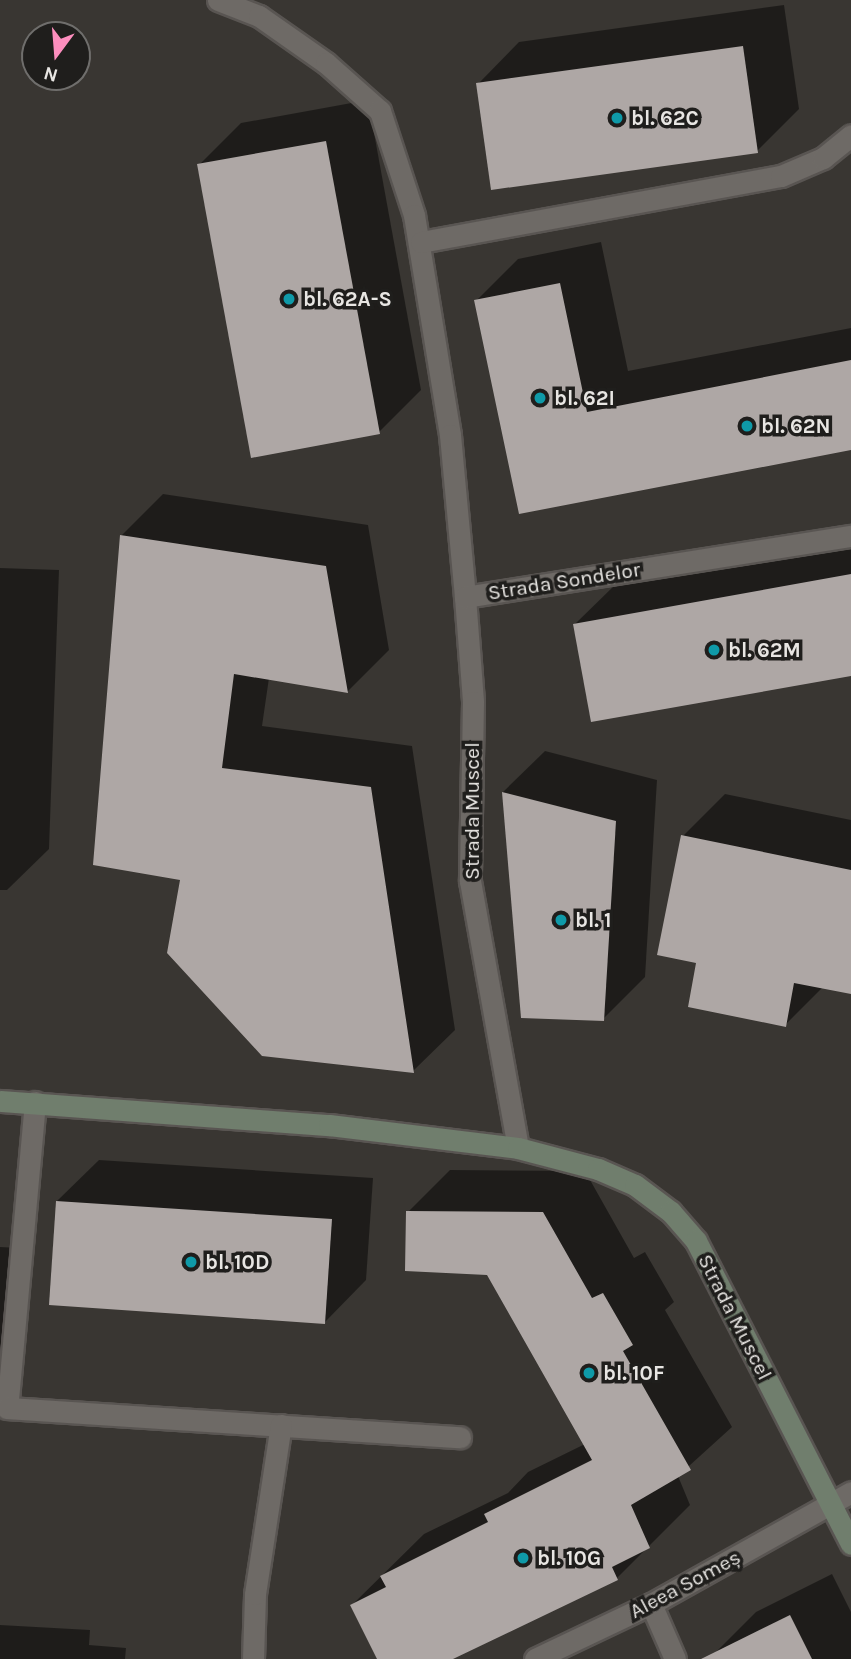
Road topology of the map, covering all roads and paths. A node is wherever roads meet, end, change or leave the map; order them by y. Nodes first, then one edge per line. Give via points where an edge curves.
1 (218, 0) edge
2 (851, 135) edge
3 (421, 242) junction
4 (851, 536) edge
5 (465, 597) junction
6 (0, 1101) edge
7 (34, 1102) junction
8 (517, 1148) junction
9 (281, 1425) junction
10 (460, 1437) dead end
11 (851, 1492) edge
12 (831, 1503) junction
13 (851, 1544) edge
14 (651, 1604) junction
15 (253, 1659) edge
16 (535, 1659) edge
17 (675, 1659) edge

1 - 3 street, Strada Sondelor via 259,16 326,63 380,111
2 - 3 street via 823,158 781,176
3 - 5 street, Strada Sondelor via 450,435
4 - 5 street, Strada Sondelor
5 - 8 street, Strada Muscel via 473,702 470,881
6 - 7 street, Strada Muscel
7 - 8 street, Strada Muscel via 329,1125
7 - 9 street via 7,1408
8 - 12 street, Strada Muscel via 598,1169 635,1185 671,1212 696,1241
9 - 10 street
9 - 15 street via 255,1594
11 - 12 street, Aleea Someș
12 - 13 street, Strada Muscel
12 - 14 street, Aleea Someș
14 - 16 street, Aleea Someș
14 - 17 street

